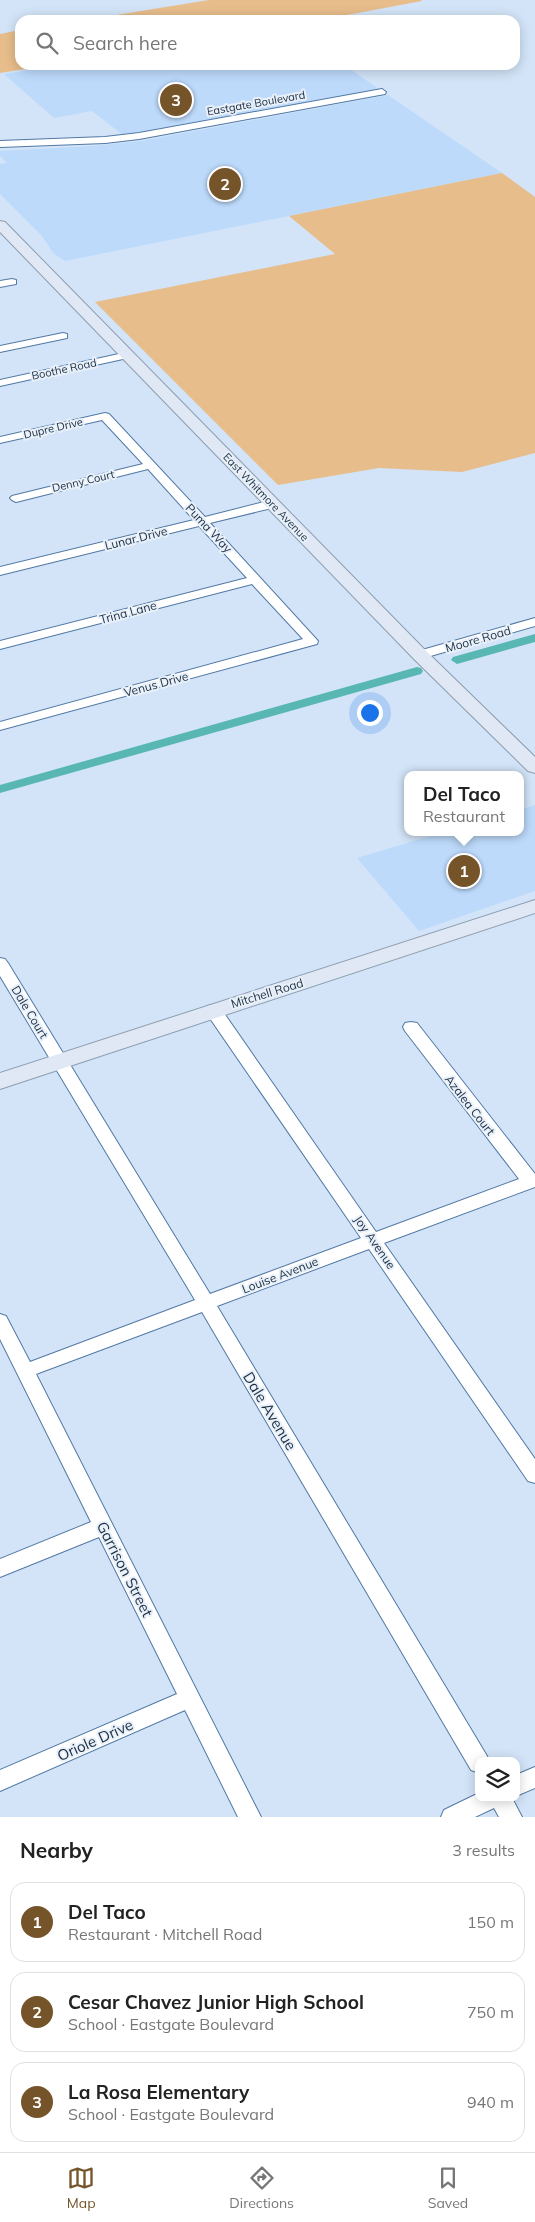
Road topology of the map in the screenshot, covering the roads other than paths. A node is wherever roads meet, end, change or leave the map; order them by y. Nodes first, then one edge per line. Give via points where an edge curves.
1 (382, 92) dead end
2 (0, 144) edge
3 (15, 144) junction
4 (0, 148) edge
5 (0, 225) edge
6 (12, 282) dead end
7 (0, 284) edge
8 (63, 336) dead end
9 (0, 349) edge
10 (128, 355) junction
11 (0, 383) edge
12 (105, 416) joint
13 (0, 440) edge
14 (150, 465) junction
15 (16, 498) dead end
16 (272, 504) junction
17 (202, 521) junction
18 (0, 572) edge
19 (256, 579) junction
20 (535, 622) edge
21 (312, 641) joint
22 (0, 646) edge
23 (420, 655) junction
24 (0, 726) edge
25 (532, 761) edge
26 (535, 906) edge
27 (0, 962) edge
28 (213, 1010) junction
29 (411, 1027) dead end
30 (60, 1061) junction
31 (0, 1081) edge
32 (532, 1181) edge
33 (374, 1240) junction
34 (206, 1303) junction
35 (0, 1321) edge
36 (25, 1371) junction
37 (535, 1475) edge
38 (103, 1526) junction
39 (0, 1568) edge
40 (190, 1698) junction
41 (475, 1757) edge
42 (535, 1777) edge
43 (0, 1781) edge
44 (520, 1784) edge
45 (483, 1802) edge
46 (502, 1802) edge
47 (250, 1817) edge
48 (452, 1817) edge
49 (511, 1817) edge

1 - 3 street, Eastgate Boulevard via 138,136
2 - 3 street, Eastgate Boulevard
3 - 4 street, Eastgate Boulevard
5 - 10 main road, East Whitmore Avenue
6 - 7 street
8 - 9 street
10 - 11 street, Boothe Road
10 - 16 main road, East Whitmore Avenue
12 - 13 street, Dupre Drive
12 - 14 street, Puma Way
14 - 15 street, Denny Court
14 - 17 street, Puma Way
16 - 17 street, Lunar Drive
16 - 23 main road, East Whitmore Avenue
17 - 18 street, Lunar Drive
17 - 19 street, Puma Way
19 - 21 street, Puma Way
19 - 22 street, Trina Lane
20 - 23 street, Moore Road
21 - 24 street, Venus Drive
23 - 25 main road, East Whitmore Avenue
26 - 28 main road, Mitchell Road
27 - 30 street, Dale Court
28 - 30 main road, Mitchell Road
28 - 33 street, Joy Avenue
29 - 32 street, Azalea Court
30 - 31 main road, Mitchell Road
30 - 34 street, Dale Avenue
32 - 33 street, Louise Avenue
33 - 34 street, Louise Avenue
33 - 37 street, Joy Avenue
34 - 36 street, Louise Avenue
34 - 41 street, Dale Avenue
35 - 36 street, Garrison Street
36 - 38 street, Garrison Street
38 - 39 street
38 - 40 street, Garrison Street
40 - 43 street, Oriole Drive
40 - 47 street, Garrison Street
42 - 44 street
45 - 48 street
46 - 49 street

